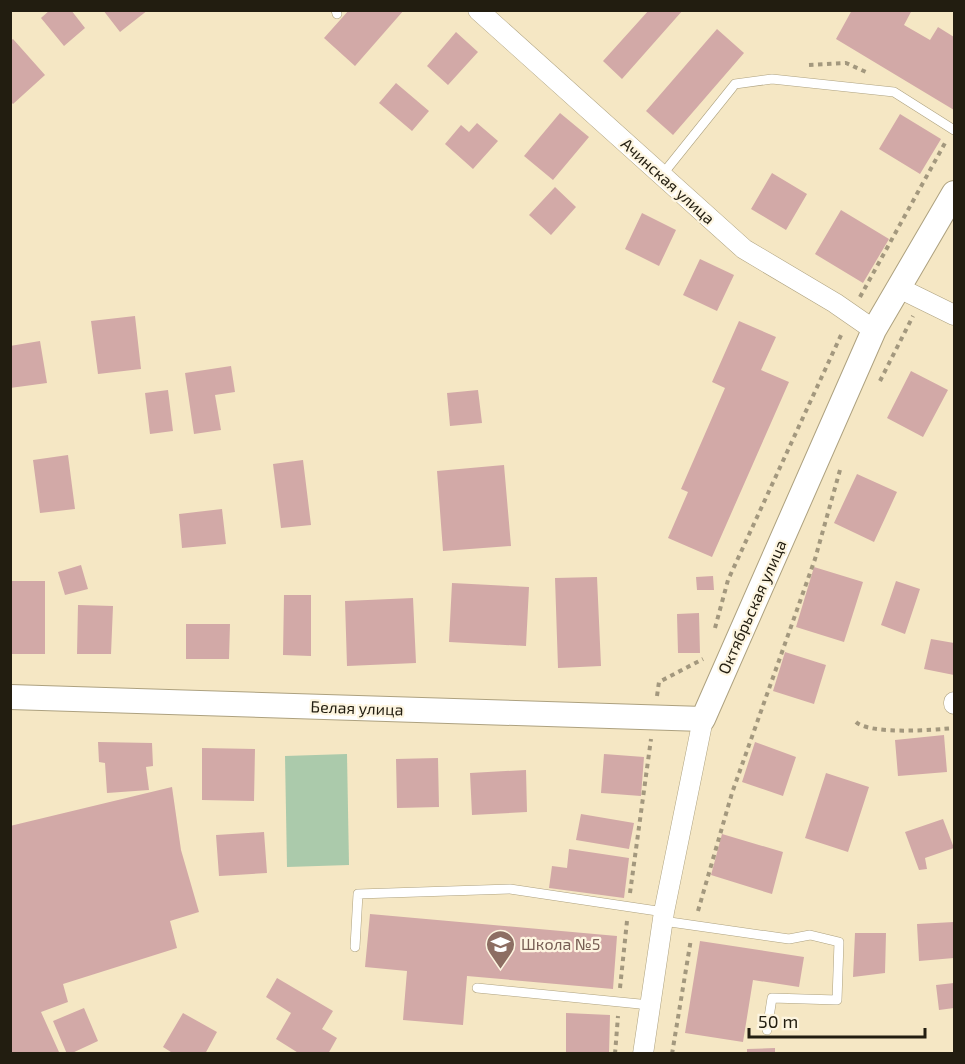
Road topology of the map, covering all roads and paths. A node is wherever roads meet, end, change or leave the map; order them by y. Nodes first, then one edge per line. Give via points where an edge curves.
1 (478, 10) edge
2 (954, 130) edge
3 (662, 175) junction
4 (954, 192) edge
5 (899, 288) junction
6 (922, 299) junction
7 (850, 314) junction
8 (954, 315) edge
9 (874, 330) junction
10 (878, 385) dead end
11 (842, 464) dead end
12 (713, 635) dead end
13 (707, 657) dead end
14 (10, 697) edge
15 (654, 717) junction
16 (704, 719) junction
17 (856, 722) dead end
18 (954, 728) edge
19 (628, 906) junction
20 (664, 916) junction
21 (694, 926) junction
22 (355, 947) dead end
23 (477, 988) dead end
24 (619, 1002) junction
25 (650, 1005) junction
26 (767, 1030) dead end
27 (615, 1053) edge
28 (643, 1053) edge
29 (672, 1053) edge

1 - 3 street, Ачинская улица
2 - 3 lane via 894,92 772,79 735,84
2 - 7 path
3 - 7 street, Ачинская улица via 744,249
4 - 5 street, Октябрьская улица
5 - 6 street
5 - 9 street, Октябрьская улица
6 - 8 street
6 - 10 path
7 - 9 street, Ачинская улица
7 - 12 path via 728,580
9 - 16 street, Октябрьская улица
11 - 21 path via 815,559 732,793
13 - 15 path via 659,682
14 - 15 street, Белая улица
15 - 16 street, Белая улица
15 - 19 path
16 - 20 street, Октябрьская улица
17 - 18 path via 888,730
19 - 20 lane
19 - 22 lane via 510,889 358,894
19 - 24 path
20 - 21 lane
20 - 25 street, Октябрьская улица
21 - 26 lane via 789,939 810,935 839,942 837,1000 772,998
21 - 29 path
23 - 24 lane
24 - 25 lane
24 - 27 path
25 - 28 street, Октябрьская улица

